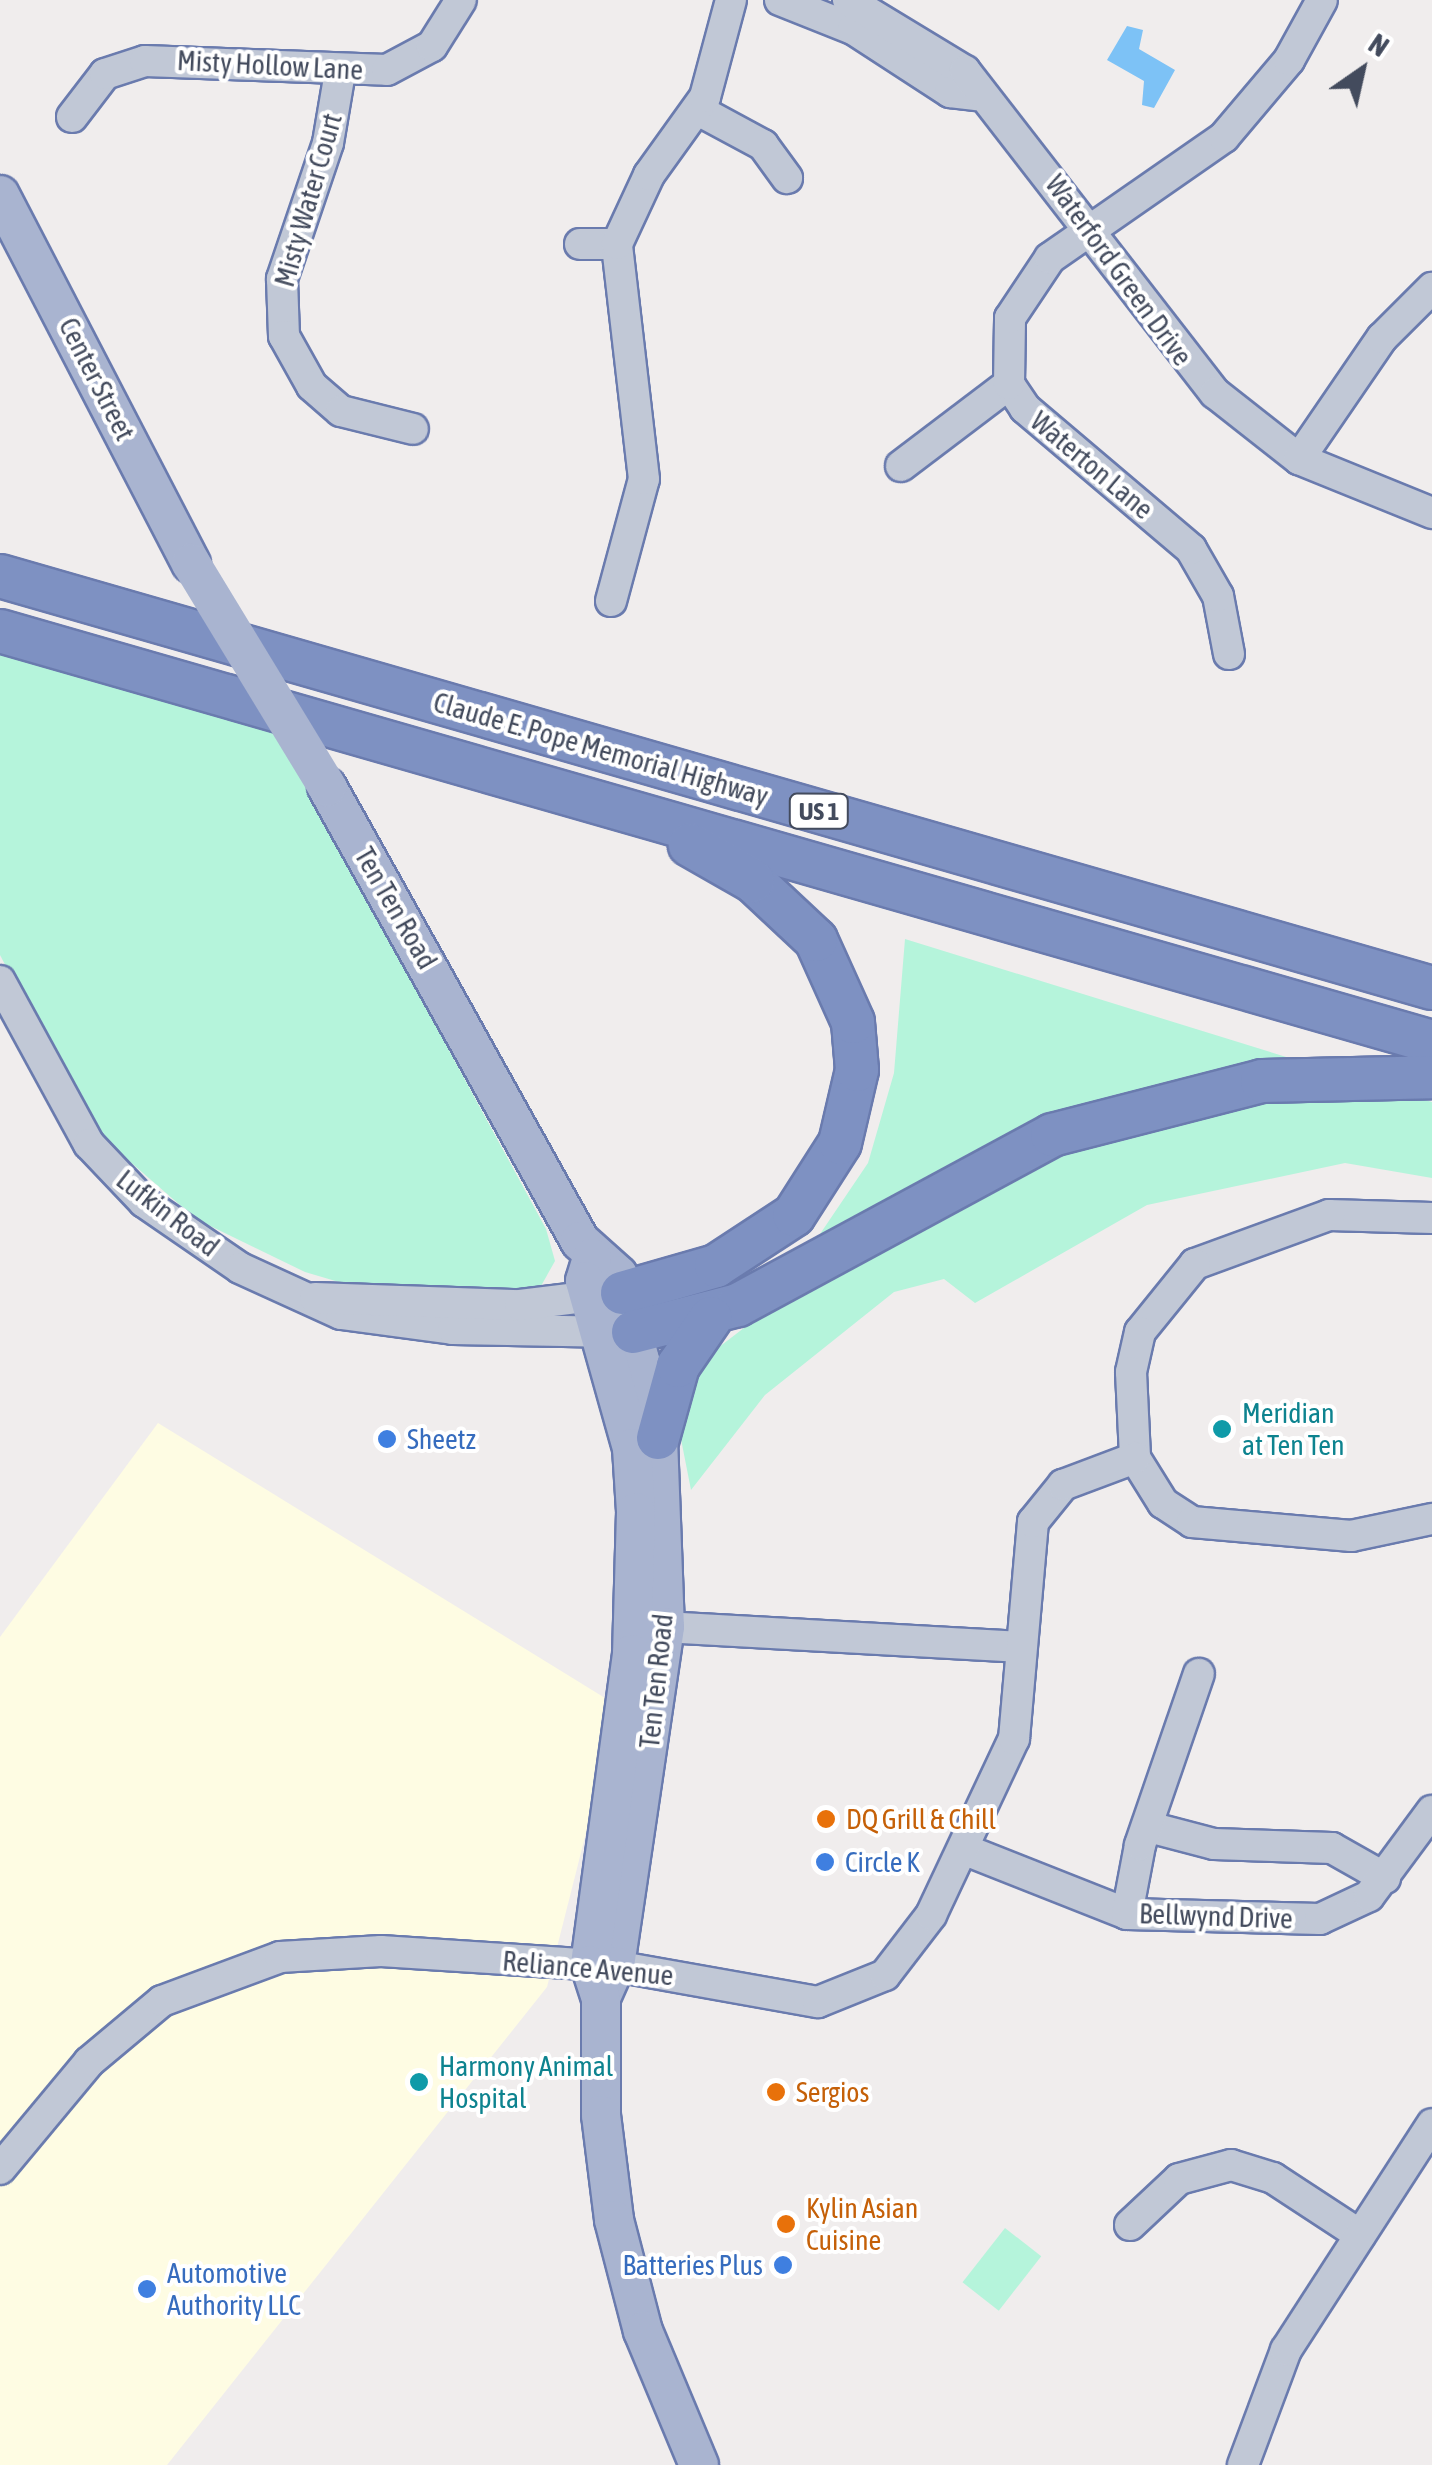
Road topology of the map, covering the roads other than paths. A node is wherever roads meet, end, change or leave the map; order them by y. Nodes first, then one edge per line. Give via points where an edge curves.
1 (461, 0) edge
2 (731, 0) edge
3 (780, 0) edge
4 (848, 0) edge
5 (1322, 0) edge
6 (340, 72) junction
7 (976, 95) junction
8 (698, 110) junction
9 (72, 117) dead end
10 (787, 178) dead end
11 (0, 195) edge
12 (1089, 232) junction
13 (580, 244) dead end
14 (617, 244) junction
15 (1432, 288) edge
16 (1009, 384) junction
17 (413, 429) dead end
18 (1299, 459) junction
19 (902, 466) dead end
20 (1432, 513) edge
21 (191, 563) joint
22 (0, 576) edge
23 (611, 601) dead end
24 (0, 631) edge
25 (1229, 654) dead end
26 (638, 814) junction
27 (0, 981) edge
28 (1432, 988) edge
29 (1432, 1042) edge
30 (1432, 1077) edge
31 (1432, 1218) edge
32 (607, 1302) junction
33 (711, 1318) junction
34 (658, 1438) junction
35 (1135, 1458) junction
36 (1432, 1519) edge
37 (665, 1626) junction
38 (1020, 1648) junction
39 (1199, 1674) dead end
40 (1432, 1812) edge
41 (1149, 1828) junction
42 (963, 1848) junction
43 (1385, 1878) junction
44 (1127, 1914) junction
45 (602, 1976) junction
46 (1432, 2124) edge
47 (0, 2169) edge
48 (1130, 2225) dead end
49 (1360, 2235) junction
50 (699, 2465) edge
51 (1244, 2465) edge

1 - 6 street, Misty Hollow Lane via 420,55 387,70
2 - 8 street
3 - 7 street via 852,29 950,92
4 - 7 street, Waterford Green Drive via 950,60
5 - 12 street, Waterton Lane via 1289,60 1224,136
6 - 9 street, Misty Hollow Lane via 145,61 105,74
6 - 17 street, Misty Water Court via 328,143 282,279 284,336 299,369 341,411
7 - 12 street, Waterford Green Drive
8 - 10 street via 763,145
8 - 14 street via 642,186
11 - 21 main road, Center Street
12 - 16 street, Waterton Lane via 1050,258 1018,299
12 - 18 street, Waterford Green Drive via 1192,371
13 - 14 street
14 - 23 street via 644,479
15 - 18 street via 1382,338
16 - 19 street
16 - 25 street, Waterton Lane via 1043,430 1191,549 1218,596
18 - 20 street, Waterford Green Drive
21 - 32 main road, Ten Ten Road, bridge via 326,787
22 - 28 highway, Claude E. Pope Memorial Highway / US 1
24 - 26 highway, Claude E. Pope Memorial Highway / US 1
26 - 29 highway, Claude E. Pope Memorial Highway / US 1
26 - 32 highway via 754,881 816,940 853,1022 857,1070 840,1143 794,1216 716,1266
27 - 32 street, Lufkin Road via 51,1086 115,1174 206,1248 315,1298 520,1306
30 - 33 highway via 1262,1081 1052,1135
31 - 35 street via 1329,1214 1195,1264 1140,1332
32 - 33 highway
32 - 34 main road, Ten Ten Road
32 - 45 main road, Ten Ten Road via 632,1448 637,1590
33 - 34 highway via 678,1366
34 - 37 main road, Ten Ten Road
35 - 36 street via 1163,1502 1214,1528 1351,1536
35 - 38 street, Reliance Avenue via 1088,1471 1042,1506 1027,1542
37 - 38 street
37 - 45 main road, Ten Ten Road
38 - 42 street, Reliance Avenue via 1014,1739
39 - 41 street
40 - 43 street, Bellwynd Drive
41 - 43 street via 1214,1844 1332,1848
41 - 44 street
42 - 44 street, Bellwynd Drive
42 - 45 street, Reliance Avenue via 901,1962 848,1995 782,1999
43 - 44 street, Bellwynd Drive via 1356,1908 1320,1920
45 - 47 street, Reliance Avenue via 330,1950 212,1978 122,2032
45 - 50 main road, Ten Ten Road via 614,2220 649,2349
46 - 49 street
48 - 49 street via 1179,2178 1231,2166 1273,2178
49 - 51 street via 1266,2388

